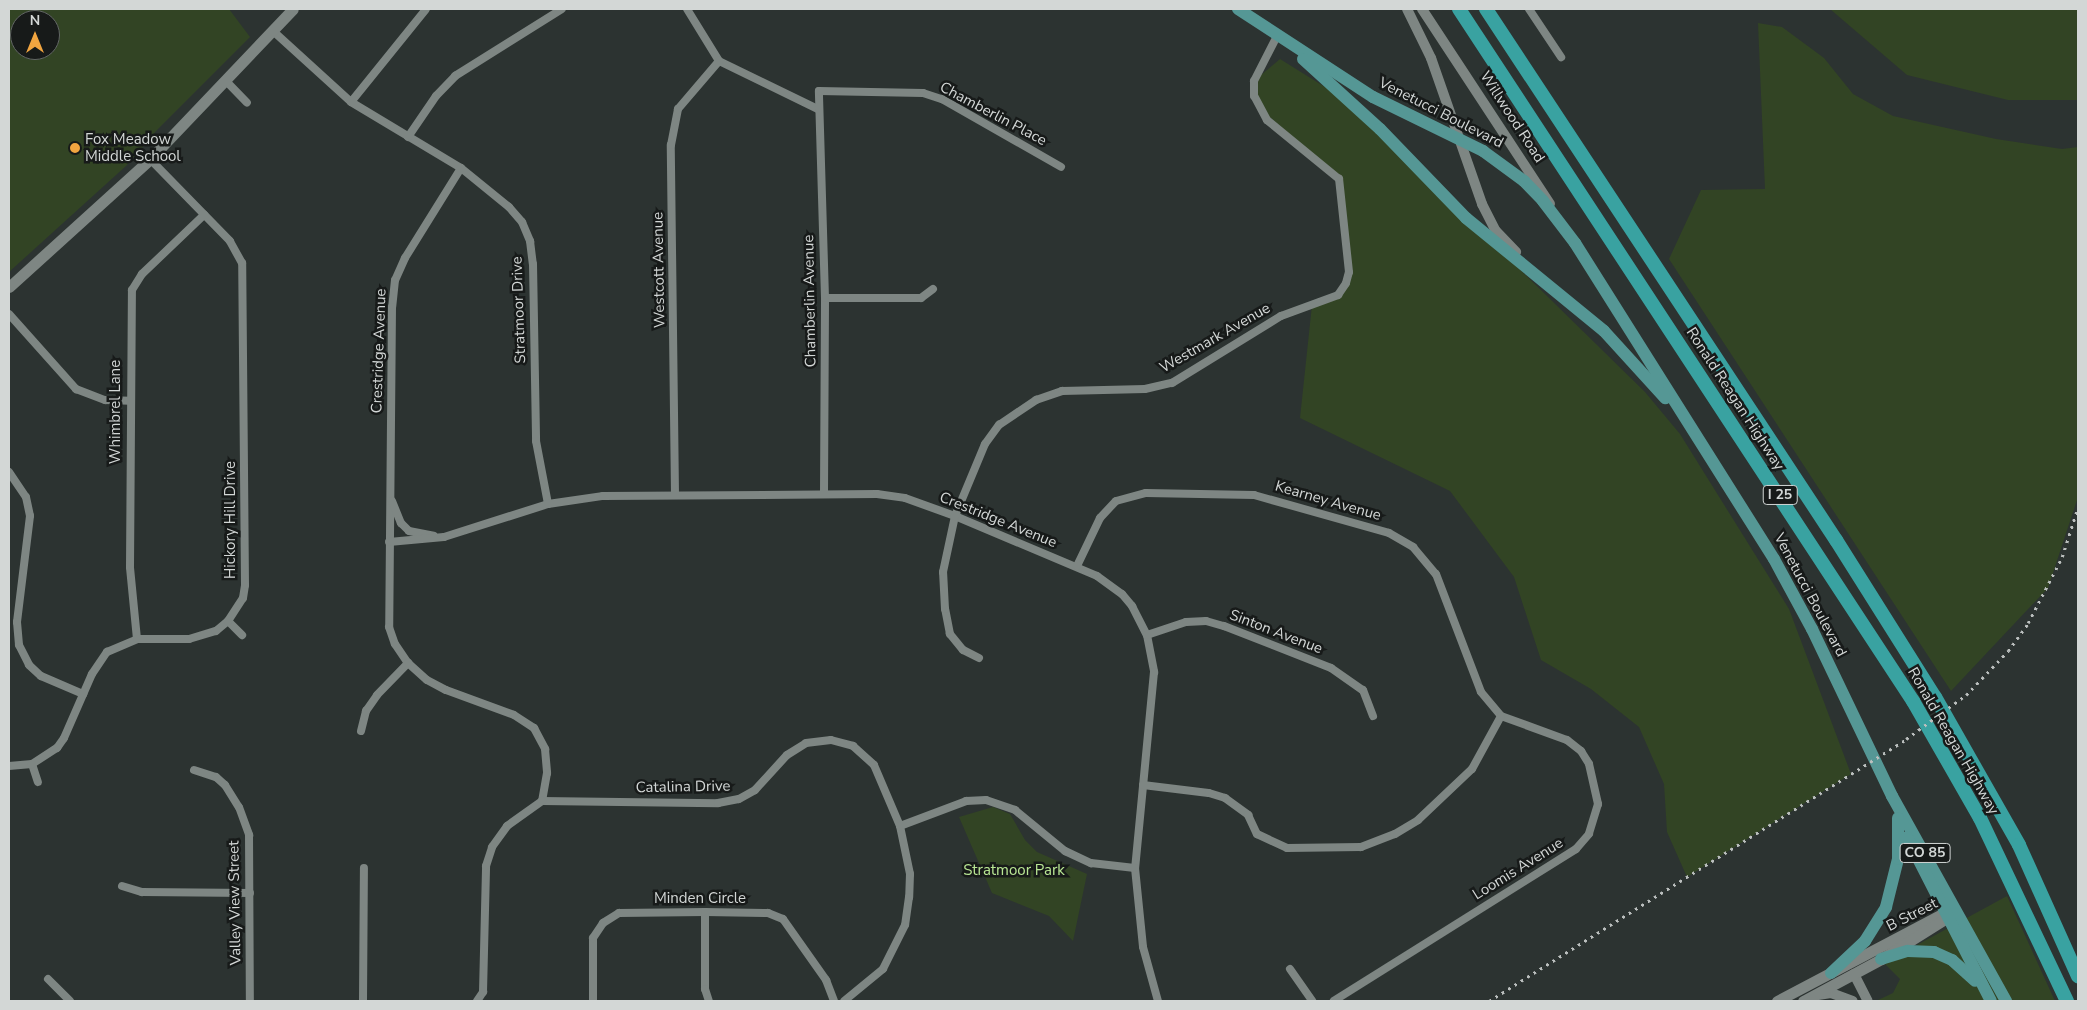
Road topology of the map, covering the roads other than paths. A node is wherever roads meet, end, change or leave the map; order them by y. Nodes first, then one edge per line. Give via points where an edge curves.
1 (293, 9) edge
2 (426, 9) edge
3 (562, 9) edge
4 (687, 9) edge
5 (1238, 9) edge
6 (1407, 9) edge
7 (1422, 9) edge
8 (1459, 9) edge
9 (1486, 9) edge
10 (1529, 9) edge
11 (273, 31) junction
12 (1277, 36) junction
13 (1561, 57) dead end
14 (719, 61) junction
15 (226, 81) junction
16 (819, 91) joint
17 (246, 102) dead end
18 (351, 102) junction
19 (818, 109) junction
20 (408, 137) junction
21 (150, 160) junction
22 (1061, 167) dead end
23 (460, 168) junction
24 (204, 215) junction
25 (1574, 243) junction
26 (9, 287) edge
27 (1553, 288) junction
28 (933, 289) dead end
29 (825, 298) junction
30 (9, 314) edge
31 (130, 401) junction
32 (1683, 419) junction
33 (9, 472) edge
34 (389, 493) junction
35 (824, 493) junction
36 (675, 494) junction
37 (548, 504) junction
38 (955, 516) junction
39 (444, 537) junction
40 (389, 542) junction
41 (1077, 566) junction
42 (228, 621) junction
43 (242, 635) dead end
44 (1147, 635) junction
45 (137, 639) junction
46 (979, 658) dead end
47 (408, 663) junction
48 (83, 694) junction
49 (1373, 716) dead end
50 (1501, 716) junction
51 (361, 731) dead end
52 (32, 764) junction
53 (9, 766) edge
54 (194, 770) dead end
55 (38, 782) dead end
56 (1143, 785) junction
57 (1892, 796) junction
58 (542, 801) junction
59 (1898, 818) junction
60 (900, 826) junction
61 (364, 868) dead end
62 (1135, 868) junction
63 (122, 886) dead end
64 (250, 893) junction
65 (705, 912) junction
66 (1949, 915) junction
67 (1881, 959) junction
68 (1290, 968) dead end
69 (1831, 973) junction
70 (1854, 974) junction
71 (2078, 976) edge
72 (48, 979) dead end
73 (1807, 999) edge
74 (70, 1001) edge
75 (250, 1001) edge
76 (363, 1001) edge
77 (477, 1001) edge
78 (593, 1001) edge
79 (709, 1001) edge
80 (834, 1001) edge
81 (844, 1001) edge
82 (1158, 1001) edge
83 (1312, 1001) edge
84 (1334, 1001) edge
85 (1778, 1001) edge
86 (1853, 1001) edge
87 (1868, 1001) edge
88 (1991, 1001) edge
89 (2006, 1001) edge
90 (2067, 1001) edge

1 - 11 main road
2 - 18 street
3 - 20 street via 455,76 436,96
4 - 14 street
5 - 12 main road, Venetucci Boulevard
6 - 27 street via 1439,80 1476,191 1496,231
7 - 25 street, Willwood Road
8 - 90 highway, Ronald Reagan Highway / I 25 via 1913,701 1984,826
9 - 71 highway, Ronald Reagan Highway / I 25 via 1836,540 1935,697 2019,845
10 - 13 street
11 - 15 main road
11 - 18 street, Stratmoor Drive
12 - 25 main road, Venetucci Boulevard via 1373,97 1505,165 1542,201
12 - 27 main road, Venetucci Boulevard via 1380,130 1466,218
12 - 38 street, Westmark Avenue via 1254,81 1254,96 1266,120 1339,179 1348,262 1346,283 1338,295 1281,316 1172,383 1145,389 1062,391 1017,410 999,425 985,444
14 - 19 street
14 - 36 street, Westcott Avenue via 678,109 671,145
15 - 17 street
15 - 21 main road
16 - 19 street, Chamberlin Avenue
16 - 22 street, Chamberlin Place via 923,93 942,99
18 - 20 street, Stratmoor Drive
19 - 29 street, Chamberlin Avenue
20 - 23 street, Stratmoor Drive
21 - 24 street, Hickory Hill Drive
21 - 26 main road
23 - 34 street, Crestridge Avenue via 395,280
23 - 37 street, Stratmoor Drive via 509,206 522,222 530,242 536,441
24 - 31 street, Whimbrel Lane via 142,274 132,290
24 - 42 street, Hickory Hill Drive via 230,242 242,263 244,275 245,585 243,598
25 - 32 main road, Venetucci Boulevard via 1656,370
27 - 32 main road, Venetucci Boulevard via 1616,342
28 - 29 street via 921,298
29 - 35 street, Chamberlin Avenue
30 - 31 street via 76,389 105,400
31 - 45 street, Whimbrel Lane via 130,567
32 - 57 main road, Venetucci Boulevard via 1774,559 1812,629
33 - 48 street via 26,497 30,516 17,622 19,645 29,665 41,676
34 - 39 street, Crestridge Avenue via 397,515 409,530
34 - 40 street, Crestridge Avenue
35 - 36 street, Crestridge Avenue
35 - 38 street, Crestridge Avenue via 905,498
36 - 37 street, Crestridge Avenue via 603,496
37 - 39 street, Crestridge Avenue
38 - 41 street, Crestridge Avenue
38 - 46 street, Westmark Avenue via 943,572 945,609 950,634 962,650
39 - 40 street, Crestridge Avenue
40 - 47 street via 389,627 395,644
41 - 44 street, Crestridge Avenue via 1122,594
41 - 50 street, Kearney Avenue via 1100,518 1116,501 1146,494 1254,495 1389,532 1412,547 1436,574 1481,692
42 - 43 street
42 - 45 street, Hickory Hill Drive via 216,631 189,639
44 - 49 street, Sinton Avenue via 1186,622 1206,621 1224,626 1331,668 1364,690
44 - 56 street, Crestridge Avenue via 1154,680
45 - 48 street, Hickory Hill Drive via 116,646 100,660
47 - 51 street via 377,695 366,711
47 - 58 street via 427,680 446,690 514,715 534,728 545,749 547,773
48 - 52 street, Hickory Hill Drive via 64,738 56,748
50 - 56 street via 1472,769 1418,820 1395,834 1361,846 1287,848 1258,834 1248,816 1225,798
50 - 84 street, Loomis Avenue via 1567,740 1581,751 1597,789 1598,804 1589,834 1576,849
52 - 53 street, Hickory Hill Drive
52 - 55 street
54 - 64 street, Valley View Street via 216,777 240,807 249,836
56 - 62 street, Crestridge Avenue
57 - 59 main road, Venetucci Boulevard / CO 85
57 - 66 main road, Venetucci Boulevard / CO 85 via 1904,813
58 - 60 street, Catalina Drive via 718,803 739,799 755,790 792,752 806,743 831,740 853,746 874,765
58 - 77 street via 507,826 492,847 486,866 483,992
59 - 66 main road, Venetucci Boulevard / CO 85
59 - 69 main road via 1898,859 1886,907 1865,941
60 - 62 street via 966,801 986,800 1015,810 1065,851 1091,863
60 - 81 street, Catalina Drive via 910,874 905,925 883,969
61 - 76 street
62 - 82 street, Crestridge Avenue via 1143,947
63 - 64 street via 142,892
64 - 75 street, Valley View Street
65 - 78 street, Minden Circle via 619,913 603,923 593,938
65 - 79 street via 705,989
65 - 80 street, Minden Circle via 768,913 783,919 826,980
66 - 67 main road, B Street
66 - 69 main road, B Street
66 - 88 main road, CO 85
66 - 89 main road, CO 85
67 - 70 main road, B Street
67 - 88 main road via 1916,950 1942,954 1968,972
68 - 83 street
69 - 85 main road, B Street
70 - 73 main road, B Street
70 - 87 street
72 - 74 street
73 - 86 street via 1831,993

